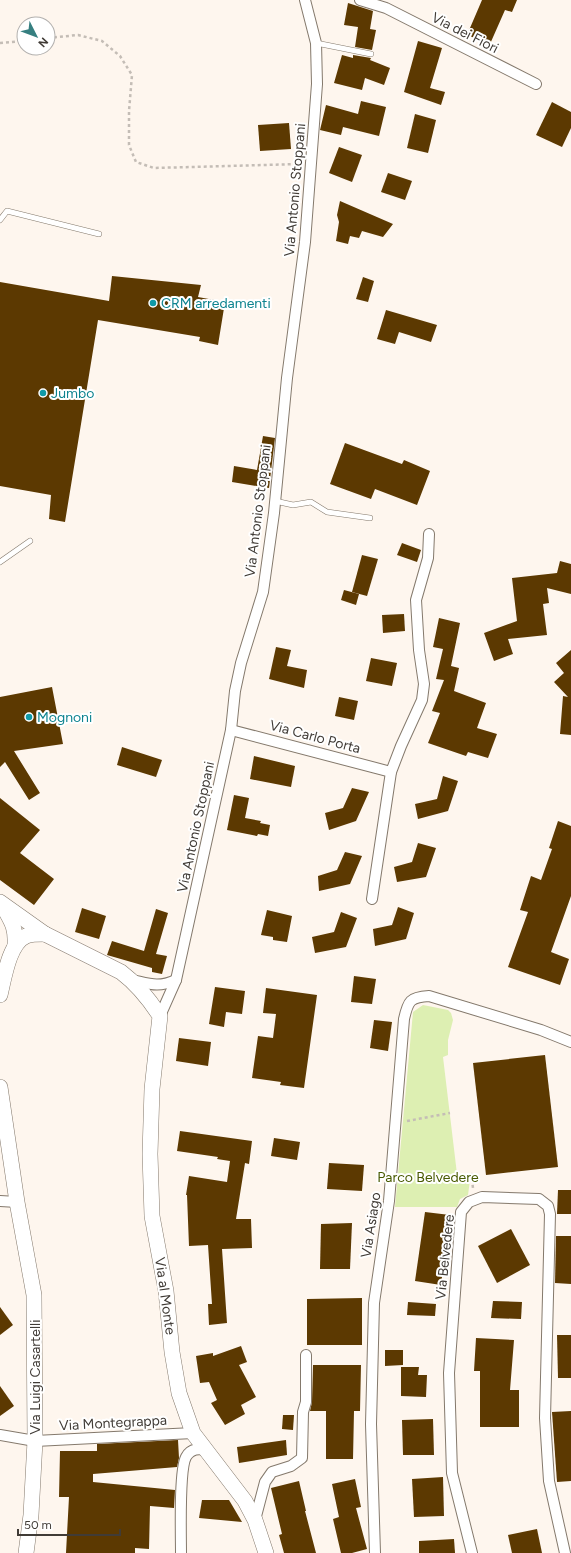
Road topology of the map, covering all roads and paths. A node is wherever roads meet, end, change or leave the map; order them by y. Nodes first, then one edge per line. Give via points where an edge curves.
1 (305, 0) edge
2 (360, 0) edge
3 (56, 37) edge
4 (16, 42) edge
5 (0, 43) edge
6 (316, 43) junction
7 (371, 54) dead end
8 (536, 84) dead end
9 (312, 164) junction
10 (0, 220) edge
11 (99, 234) dead end
12 (275, 501) junction
13 (370, 518) dead end
14 (429, 534) dead end
15 (30, 541) dead end
16 (0, 562) edge
17 (231, 730) junction
18 (391, 772) junction
19 (372, 899) dead end
20 (0, 902) edge
21 (45, 934) junction
22 (16, 946) junction
23 (131, 980) junction
24 (176, 980) junction
25 (0, 995) edge
26 (160, 1016) junction
27 (571, 1042) edge
28 (0, 1086) edge
29 (450, 1113) dead end
30 (403, 1122) dead end
31 (471, 1173) dead end
32 (474, 1200) junction
33 (0, 1201) edge
34 (16, 1202) junction
35 (306, 1355) dead end
36 (194, 1432) junction
37 (0, 1436) edge
38 (35, 1441) junction
39 (208, 1451) junction
40 (255, 1520) junction
41 (26, 1553) edge
42 (181, 1553) edge
43 (266, 1553) edge
44 (375, 1553) edge
45 (472, 1553) edge
46 (565, 1553) edge

1 - 6 street, Via Antonio Stoppani
2 - 8 street, Via dei Fiori via 386,8
3 - 9 path via 78,35 102,41 120,56 132,75 129,145 136,162 154,168
4 - 5 path
6 - 7 lane
6 - 9 street, Via Antonio Stoppani via 317,84
9 - 12 street, Via Antonio Stoppani
10 - 11 lane via 7,211
12 - 13 lane via 293,504 311,502 327,512
12 - 17 street, Via Antonio Stoppani via 263,592 241,663
14 - 18 street via 428,558 416,600 424,684 422,700
15 - 16 lane
17 - 18 street, Via Carlo Porta
17 - 24 street, Via Antonio Stoppani
18 - 19 street
20 - 21 main road
20 - 22 main road via 13,923
21 - 22 main road via 27,935 20,939
21 - 23 main road via 121,972
22 - 25 main road
23 - 24 street via 158,986
23 - 26 main road via 146,995
24 - 26 street, Via Antonio Stoppani
26 - 36 main road, Via al Monte via 152,1089 152,1216 166,1290 179,1393
27 - 44 street, Via Asiago via 541,1030 429,996 416,996 407,1004 389,1201 374,1303 371,1424
28 - 34 main road, Via Luigi Casartelli
29 - 30 path
31 - 32 path
32 - 45 street, Via Belvedere via 461,1212 449,1373 452,1473
32 - 46 street via 482,1197 539,1199 548,1206 550,1214 545,1418 549,1481
33 - 34 street
34 - 38 main road, Via Luigi Casartelli via 34,1295
35 - 40 street via 302,1458 291,1466 272,1472 265,1482
36 - 38 street, Via Montegrappa
36 - 39 main road, Via al Monte
37 - 38 street, Via Montegrappa
38 - 41 main road, Via Luigi Casartelli
39 - 40 main road, Via al Monte via 245,1500
39 - 42 street via 199,1448 186,1456 183,1471
40 - 43 main road, Via al Monte

